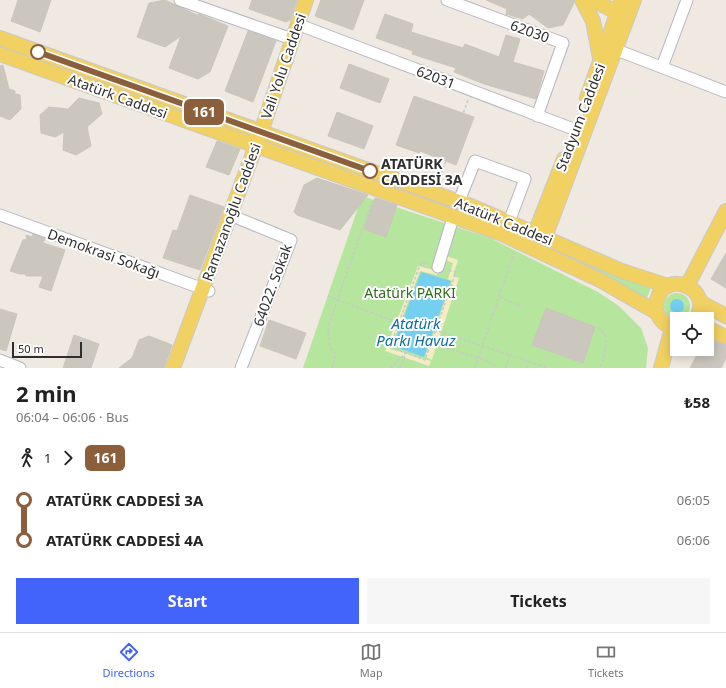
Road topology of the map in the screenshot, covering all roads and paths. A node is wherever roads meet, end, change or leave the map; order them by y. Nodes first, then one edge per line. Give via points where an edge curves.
1 (180, 0) edge
2 (306, 0) edge
3 (447, 0) edge
4 (582, 0) edge
5 (592, 0) edge
6 (634, 0) edge
7 (687, 0) edge
8 (620, 6) edge
9 (297, 24) junction
10 (0, 38) edge
11 (292, 39) junction
12 (611, 48) junction
13 (0, 54) edge
14 (600, 62) junction
15 (662, 67) junction
16 (726, 92) edge
17 (469, 96) dead end
18 (538, 116) junction
19 (576, 130) junction
20 (261, 132) junction
21 (258, 147) junction
22 (437, 186) dead end
23 (372, 201) dead end
24 (459, 202) junction
25 (726, 211) edge
26 (0, 215) edge
27 (232, 216) junction
28 (452, 222) dead end
29 (509, 222) junction
30 (540, 235) junction
31 (516, 248) dead end
32 (421, 262) dead end
33 (438, 267) dead end
34 (456, 272) dead end
35 (668, 286) junction
36 (687, 286) junction
37 (205, 290) junction
38 (328, 296) dead end
39 (500, 297) junction
40 (337, 300) junction
41 (700, 302) junction
42 (522, 307) dead end
43 (656, 312) junction
44 (699, 312) edge
45 (726, 316) edge
46 (401, 319) junction
47 (399, 323) junction
48 (670, 326) edge
49 (598, 327) dead end
50 (436, 330) junction
51 (714, 331) edge
52 (726, 337) edge
53 (670, 340) edge
54 (431, 344) junction
55 (483, 346) junction
56 (406, 353) junction
57 (510, 355) junction
58 (478, 358) junction
59 (0, 360) edge
60 (528, 361) junction
61 (20, 368) edge
62 (173, 368) edge
63 (181, 368) edge
64 (240, 368) edge
65 (332, 368) edge
66 (390, 368) edge
67 (400, 368) edge
68 (475, 368) edge
69 (499, 368) edge
70 (505, 368) edge
71 (527, 368) edge
72 (548, 368) edge
73 (599, 368) edge
74 (661, 368) edge

1 - 11 street
2 - 9 main road, Vali Yolu Caddesi
3 - 18 street, 62030 via 563,43
4 - 14 main road via 594,21
5 - 8 main road
6 - 12 main road
7 - 15 street
8 - 12 main road, Stadyum Caddesi
9 - 11 main road, Vali Yolu Caddesi
9 - 18 street, 62031
10 - 20 main road, Atatürk Caddesi
11 - 20 main road, Vali Yolu Caddesi
12 - 14 main road, Stadyum Caddesi
12 - 15 street
12 - 30 main road
13 - 21 main road, Atatürk Caddesi
14 - 19 main road, Stadyum Caddesi
15 - 16 street
17 - 22 path
18 - 19 street, 62031
19 - 30 main road, Stadyum Caddesi
20 - 21 main road, Ramazanoğlu Caddesi
20 - 24 main road, Atatürk Caddesi
21 - 27 main road, Ramazanoğlu Caddesi
21 - 43 main road, Atatürk Caddesi via 502,234 600,280
23 - 40 path
24 - 29 main road, Atatürk Caddesi
24 - 29 street via 476,161 525,178
25 - 36 main road
26 - 37 street, Demokrasi Sokağı
27 - 37 main road, Ramazanoğlu Caddesi
27 - 64 street, 64022. Sokak via 291,240
28 - 33 street
29 - 30 main road, Atatürk Caddesi
30 - 35 main road, Atatürk Caddesi via 622,271
31 - 39 path
32 - 46 path
34 - 50 path
35 - 36 main road, Atatürk Caddesi
35 - 43 main road via 657,297
36 - 41 main road via 697,295
37 - 62 main road, Ramazanoğlu Caddesi
37 - 63 main road, Ramazanoğlu Caddesi
38 - 40 path
39 - 42 path
39 - 55 path
40 - 47 path
40 - 65 path via 328,327 330,347 336,355
41 - 44 main road
41 - 45 main road
43 - 48 main road, Atatürk Caddesi via 660,319
46 - 47 path
46 - 50 path
47 - 56 path via 390,347
49 - 73 path via 605,335 602,364
50 - 54 path
50 - 55 path
51 - 52 main road
53 - 74 main road
54 - 56 path via 425,360
54 - 58 path
55 - 57 path
55 - 58 path
56 - 66 path
56 - 67 path
57 - 60 path
57 - 70 path
58 - 68 path
58 - 69 path
59 - 61 street
60 - 71 path
60 - 72 path

